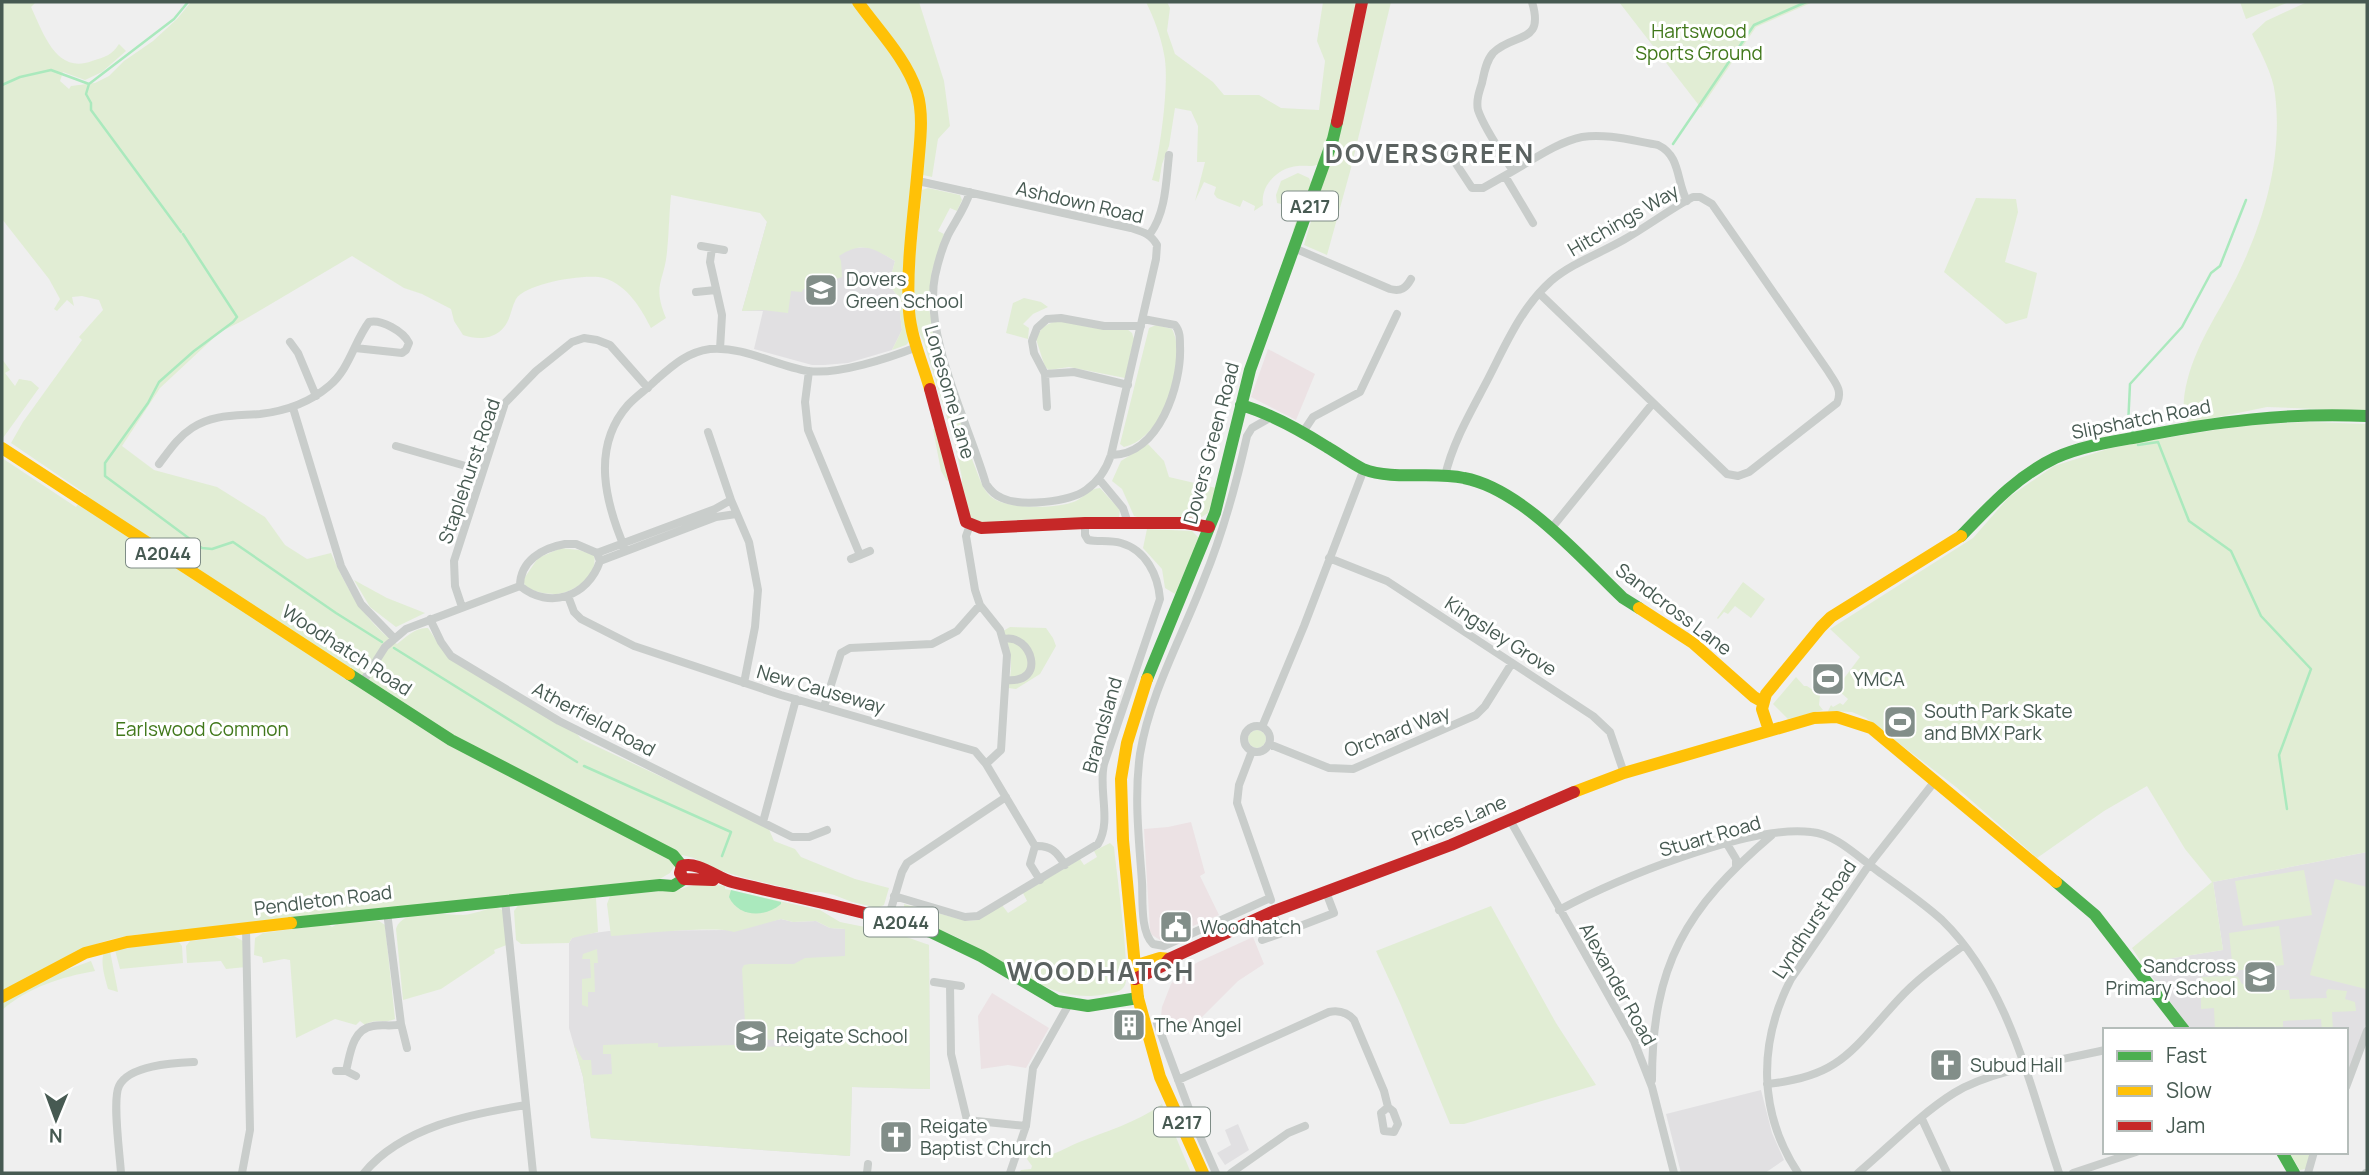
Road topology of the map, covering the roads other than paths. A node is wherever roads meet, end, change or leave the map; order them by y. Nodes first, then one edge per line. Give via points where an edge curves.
1 (858, 2) edge
2 (1362, 2) edge
3 (1532, 2) edge
4 (1449, 153) dead end
5 (1169, 155) dead end
6 (1513, 171) junction
7 (1504, 176) junction
8 (918, 181) junction
9 (970, 192) junction
10 (1687, 201) junction
11 (1533, 223) dead end
12 (1150, 234) junction
13 (701, 246) dead end
14 (712, 248) junction
15 (1294, 248) junction
16 (724, 250) dead end
17 (1411, 279) dead end
18 (716, 290) junction
19 (696, 292) dead end
20 (1539, 293) junction
21 (1397, 314) dead end
22 (1142, 322) junction
23 (290, 342) dead end
24 (917, 347) junction
25 (355, 348) junction
26 (720, 349) junction
27 (809, 371) junction
28 (1045, 374) junction
29 (1128, 384) junction
30 (648, 388) junction
31 (316, 396) junction
32 (1653, 403) junction
33 (1241, 405) junction
34 (1046, 407) dead end
35 (293, 408) junction
36 (1273, 416) junction
37 (2367, 416) edge
38 (708, 432) dead end
39 (1303, 432) junction
40 (396, 446) dead end
41 (2, 448) edge
42 (1111, 456) junction
43 (159, 464) dead end
44 (1364, 469) junction
45 (483, 471) junction
46 (1445, 476) junction
47 (1099, 479) junction
48 (731, 500) junction
49 (736, 514) junction
50 (1221, 515) junction
51 (1085, 523) junction
52 (1128, 523) junction
53 (970, 525) junction
54 (1209, 527) junction
55 (1550, 530) junction
56 (622, 542) junction
57 (626, 551) junction
58 (870, 551) dead end
59 (860, 555) junction
60 (598, 557) junction
61 (1329, 558) junction
62 (851, 559) dead end
63 (520, 586) junction
64 (568, 596) junction
65 (980, 605) junction
66 (462, 607) junction
67 (430, 619) junction
68 (394, 638) junction
69 (1004, 639) junction
70 (1513, 663) junction
71 (1006, 680) junction
72 (362, 683) junction
73 (744, 683) junction
74 (796, 699) junction
75 (1763, 702) junction
76 (824, 707) junction
77 (1262, 727) junction
78 (1769, 730) junction
79 (1269, 744) junction
80 (1252, 751) junction
81 (986, 764) junction
82 (1624, 773) junction
83 (1936, 781) junction
84 (1006, 797) junction
85 (1510, 820) junction
86 (763, 822) junction
87 (827, 830) dead end
88 (1774, 833) junction
89 (1727, 844) junction
90 (1035, 846) junction
91 (1868, 864) junction
92 (1065, 865) junction
93 (1737, 865) junction
94 (687, 872) junction
95 (1040, 880) junction
96 (1326, 892) junction
97 (894, 896) junction
98 (505, 900) junction
99 (1272, 907) junction
100 (1559, 910) junction
101 (1143, 911) junction
102 (387, 912) junction
103 (1129, 912) junction
104 (888, 919) junction
105 (246, 928) junction
106 (1282, 933) junction
107 (1262, 940) dead end
108 (1153, 944) joint
109 (1964, 945) junction
110 (1175, 951) junction
111 (1135, 972) junction
112 (934, 982) dead end
113 (950, 985) junction
114 (961, 986) dead end
115 (2, 997) edge
116 (1138, 998) junction
117 (1069, 1004) junction
118 (1157, 1023) dead end
119 (401, 1024) junction
120 (2181, 1028) edge
121 (2367, 1031) edge
122 (1653, 1035) junction
123 (1634, 1041) junction
124 (407, 1048) dead end
125 (2103, 1050) edge
126 (194, 1062) dead end
127 (2024, 1069) junction
128 (336, 1071) dead end
129 (346, 1071) junction
130 (356, 1076) dead end
131 (1178, 1080) junction
132 (2348, 1082) edge
133 (1767, 1084) junction
134 (1652, 1087) junction
135 (526, 1105) junction
136 (1388, 1107) dead end
137 (1922, 1119) junction
138 (1026, 1126) junction
139 (1305, 1126) dead end
140 (2130, 1154) edge
141 (2283, 1154) edge
142 (2313, 1154) edge
143 (121, 1173) edge
144 (242, 1173) edge
145 (364, 1173) edge
146 (533, 1173) edge
147 (1010, 1173) edge
148 (1203, 1173) edge
149 (1216, 1173) edge
150 (1231, 1173) edge
151 (1674, 1173) edge
152 (1798, 1173) edge
153 (1858, 1173) edge
154 (1947, 1173) edge
155 (2059, 1173) edge
156 (2073, 1173) edge
157 (2294, 1173) edge
158 (2308, 1173) edge

1 - 8 street, Lonesome Lane via 904,64 917,92 921,118
2 - 15 street, Dovers Green Road / A217 via 1333,139
3 - 6 street via 1534,29 1494,53 1478,98 1480,115
4 - 7 street via 1472,188 1478,190
5 - 12 street via 1162,209
6 - 7 street
6 - 10 street via 1580,138 1658,145 1674,159
7 - 11 street
8 - 9 street, Ashdown Road
8 - 24 street, Lonesome Lane via 909,276 909,312
9 - 12 street, Ashdown Road
9 - 47 street via 939,259 933,315 986,484 1005,500 1053,501 1077,495
10 - 20 street, Hitchings Way via 1570,268
10 - 32 street, Hitchings Way via 1700,197 1712,204 1840,391 1837,403 1738,476 1722,471
12 - 22 street, Ashdown Road via 1158,251
13 - 14 street
14 - 16 street
14 - 18 street
15 - 17 street via 1390,289 1401,290
15 - 33 street, Dovers Green Road / A217
18 - 19 street
18 - 26 street via 722,315
20 - 32 street
20 - 46 street, Hitchings Way via 1525,309 1467,419
21 - 39 street via 1360,392 1313,417
22 - 28 street via 1104,326 1047,319 1032,341
22 - 29 street, Ashdown Road
22 - 42 street via 1178,329 1177,382 1168,410 1152,434 1127,452
23 - 31 street
24 - 27 street via 845,369
24 - 53 street, Lonesome Lane via 962,512
25 - 25 street via 402,353 409,343 381,322 372,321
25 - 31 street via 334,382
26 - 27 street
26 - 30 street via 690,354
27 - 59 street via 808,430
28 - 29 street via 1074,372
28 - 34 street
29 - 42 street, Ashdown Road
30 - 45 street, Staplehurst Road via 610,345 584,338 572,342 505,403
30 - 56 street via 619,418 606,451 605,488
31 - 35 street
32 - 55 street
33 - 36 street, Sandcross Lane
33 - 50 street, Dovers Green Road / A217
35 - 43 street via 217,417 200,424 183,435
35 - 68 street via 341,566 361,604
36 - 39 street, Sandcross Lane
36 - 50 street, Dovers Green Road via 1251,428
37 - 75 street, Slipshatch Road via 2269,415 2079,448 2053,458 2011,485 1959,539 1831,617
38 - 48 street
39 - 44 street, Sandcross Lane
40 - 45 street
41 - 72 street, Woodhatch Road / A2044
42 - 47 street, Ashdown Road
44 - 46 street, Sandcross Lane
44 - 61 street
45 - 66 street, Staplehurst Road via 453,569
46 - 55 street, Sandcross Lane via 1488,484
47 - 52 street via 1123,508
48 - 49 street
48 - 56 street
49 - 57 street via 716,517
49 - 73 street via 749,542 758,590
50 - 54 street, Dovers Green Road / A217
50 - 101 street, Dovers Green Road via 1205,579 1155,696 1140,754 1136,802
51 - 52 street
51 - 53 street
51 - 92 street, Brandsland via 1088,540 1122,543 1139,553 1157,579 1160,599 1104,765 1102,838
52 - 54 street
53 - 65 street via 967,544
54 - 103 street, Dovers Green Road / A217 via 1143,688 1127,743 1120,796
55 - 75 street, Sandcross Lane via 1623,598 1680,632
56 - 57 street
56 - 60 street
57 - 60 street
58 - 59 street
59 - 62 street
60 - 63 street via 576,544 547,548 526,565
60 - 64 street via 590,582
61 - 70 street, Kingsley Grove via 1387,580
61 - 77 street
63 - 64 street via 541,597
63 - 66 street
64 - 73 street, New Causeway via 581,619 634,646
65 - 69 street
65 - 76 street via 957,631 932,644 850,648 841,653
66 - 67 street
67 - 68 street
67 - 86 street, Atherfield Road via 451,656 559,721
68 - 72 street
69 - 71 street
69 - 71 street via 1018,640 1032,663 1026,676
70 - 79 street, Orchard Way via 1476,715 1353,769 1329,768
70 - 82 street, Kingsley Grove via 1605,726
71 - 81 street via 1001,750
72 - 94 street, Woodhatch Road / A2044 via 451,740 673,855
73 - 74 street, New Causeway
74 - 76 street, New Causeway
74 - 86 street
75 - 78 street
76 - 81 street, New Causeway via 967,748
77 - 79 street
77 - 80 street via 1250,728 1245,734 1246,746
78 - 82 street, Prices Lane
78 - 83 street via 1814,718 1858,722
79 - 80 street via 1262,751
80 - 99 street via 1237,803
81 - 84 street, New Causeway
82 - 85 street, Prices Lane
83 - 91 street, Lyndhurst Road
83 - 120 street via 2095,915
84 - 90 street, New Causeway
84 - 97 street via 907,863
85 - 96 street, Prices Lane
85 - 100 street, Alexander Road
86 - 87 street, Atherfield Road via 792,837
88 - 89 street, Stuart Road
88 - 91 street, Stuart Road via 1820,833
88 - 93 street
89 - 93 street
89 - 100 street, Stuart Road via 1636,875
90 - 92 street, New Causeway via 1055,851
90 - 95 street, New Causeway via 1030,864
91 - 109 street, Stuart Road via 1923,904
91 - 133 street, Lyndhurst Road via 1781,999 1768,1038
92 - 95 street, Brandsland
93 - 122 street via 1705,900 1679,942 1664,980
94 - 98 street, Pendleton Road via 674,885
94 - 104 street, A2044
95 - 97 street, Brandsland via 985,914 971,917
96 - 99 street, Prices Lane
96 - 106 street via 1334,913
97 - 104 street
98 - 102 street, Pendleton Road
98 - 135 street
99 - 106 street
99 - 110 street, Prices Lane
100 - 123 street, Alexander Road
101 - 103 street
101 - 108 street, Dovers Green Road via 1146,933
102 - 105 street, Pendleton Road
102 - 119 street
103 - 111 street, Dovers Green Road / A217
104 - 117 street, A2044 via 956,943 1040,993
105 - 115 street, Pendleton Road via 94,949
105 - 144 street via 250,1130
106 - 107 street
108 - 110 street, Prices Lane
109 - 127 street, Stuart Road via 2000,1001
109 - 133 street via 1906,993 1838,1064 1800,1079
110 - 111 street, Prices Lane via 1164,965
111 - 116 street, A217
112 - 113 street
113 - 114 street
113 - 138 street via 951,1054 967,1120
116 - 117 street, A2044 via 1100,1006
116 - 148 street, A217 via 1160,1077
117 - 138 street via 1033,1068
118 - 131 street
119 - 124 street
119 - 129 street via 363,1030 354,1040
121 - 132 street
122 - 123 street
122 - 134 street
123 - 134 street, Alexander Road
125 - 127 street
126 - 143 street via 130,1074 120,1084 116,1097
127 - 137 street via 1967,1086
127 - 155 street, Stuart Road
128 - 129 street
129 - 130 street
131 - 136 street via 1339,1011 1357,1025
131 - 149 street
133 - 152 street, Lyndhurst Road via 1781,1140
134 - 151 street, Alexander Road
135 - 145 street via 439,1126 398,1144
135 - 146 street
137 - 153 street
137 - 154 street
138 - 147 street
139 - 150 street
140 - 156 street
141 - 157 street
142 - 158 street

